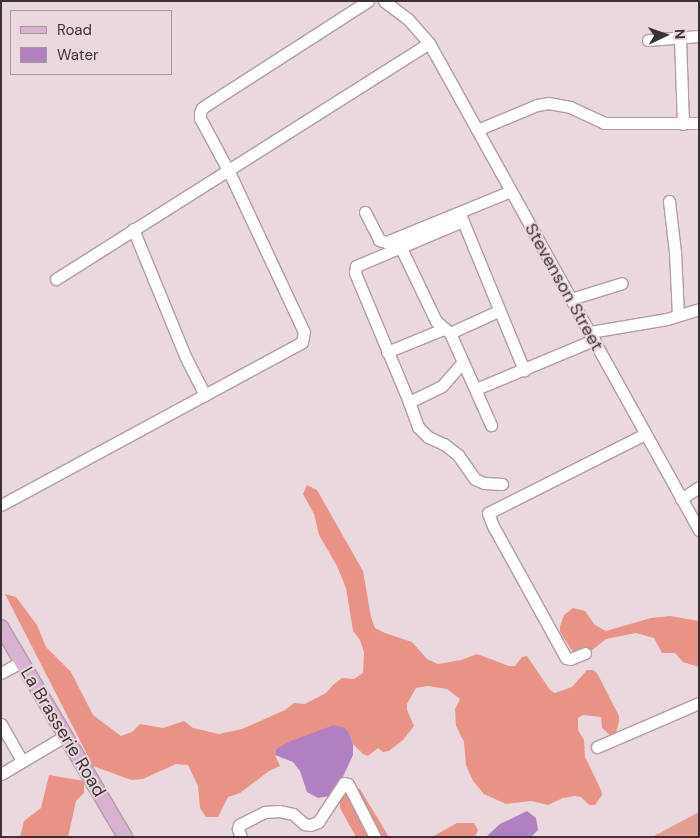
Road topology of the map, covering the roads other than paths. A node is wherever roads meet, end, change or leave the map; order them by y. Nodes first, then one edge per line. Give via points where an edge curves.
1 (368, 1) edge
2 (384, 1) edge
3 (699, 36) edge
4 (680, 38) junction
5 (648, 40) dead end
6 (429, 43) junction
7 (699, 123) edge
8 (683, 124) junction
9 (477, 130) junction
10 (228, 170) junction
11 (511, 190) junction
12 (669, 201) dead end
13 (365, 212) dead end
14 (461, 216) junction
15 (133, 229) junction
16 (400, 246) junction
17 (56, 280) dead end
18 (622, 283) dead end
19 (571, 299) junction
20 (699, 309) edge
21 (498, 311) junction
22 (678, 316) junction
23 (447, 331) junction
24 (592, 336) junction
25 (387, 352) junction
26 (462, 363) junction
27 (524, 370) junction
28 (476, 389) junction
29 (205, 395) junction
30 (409, 402) junction
31 (491, 425) dead end
32 (645, 434) junction
33 (502, 484) dead end
34 (699, 487) edge
35 (681, 499) junction
36 (1, 506) edge
37 (699, 530) edge
38 (1, 626) edge
39 (585, 653) dead end
40 (21, 662) junction
41 (1, 673) edge
42 (699, 703) edge
43 (1, 724) edge
44 (65, 736) junction
45 (597, 747) dead end
46 (22, 762) junction
47 (1, 774) edge
48 (124, 837) edge
49 (241, 837) edge
50 (375, 837) edge

1 - 10 street via 202,108 200,118
2 - 6 street, Stevenson Street via 408,19
3 - 4 street
4 - 5 street
4 - 8 street
6 - 9 street, Stevenson Street
6 - 10 street
7 - 8 street
8 - 9 street via 604,123 570,107 548,103
9 - 11 street, Stevenson Street
10 - 15 street
10 - 29 street via 304,338
11 - 14 street
11 - 19 street, Stevenson Street
12 - 22 street via 676,252
13 - 14 street via 379,240 386,242
14 - 16 street
14 - 21 street
15 - 17 street
15 - 29 street via 185,356
16 - 23 street via 436,321
16 - 25 street via 356,266 355,272
18 - 19 street
19 - 24 street, Stevenson Street
20 - 22 street
21 - 23 street
21 - 27 street
22 - 24 street
23 - 25 street
23 - 26 street
24 - 27 street
24 - 32 street, Stevenson Street
25 - 30 street
26 - 28 street
26 - 30 street via 442,386
27 - 28 street
28 - 31 street
29 - 36 street
30 - 33 street via 418,427 458,455 475,479
32 - 35 street, Stevenson Street
32 - 39 street via 488,514 566,658
34 - 35 street
35 - 37 street, Stevenson Street
38 - 40 main road, La Brasserie Road
40 - 41 street
40 - 44 main road, La Brasserie Road
42 - 45 street
43 - 46 street
44 - 46 street
44 - 48 main road, La Brasserie Road
46 - 47 street
49 - 50 street via 239,825 266,812 279,810 293,814 304,824 318,822 344,784 348,784

